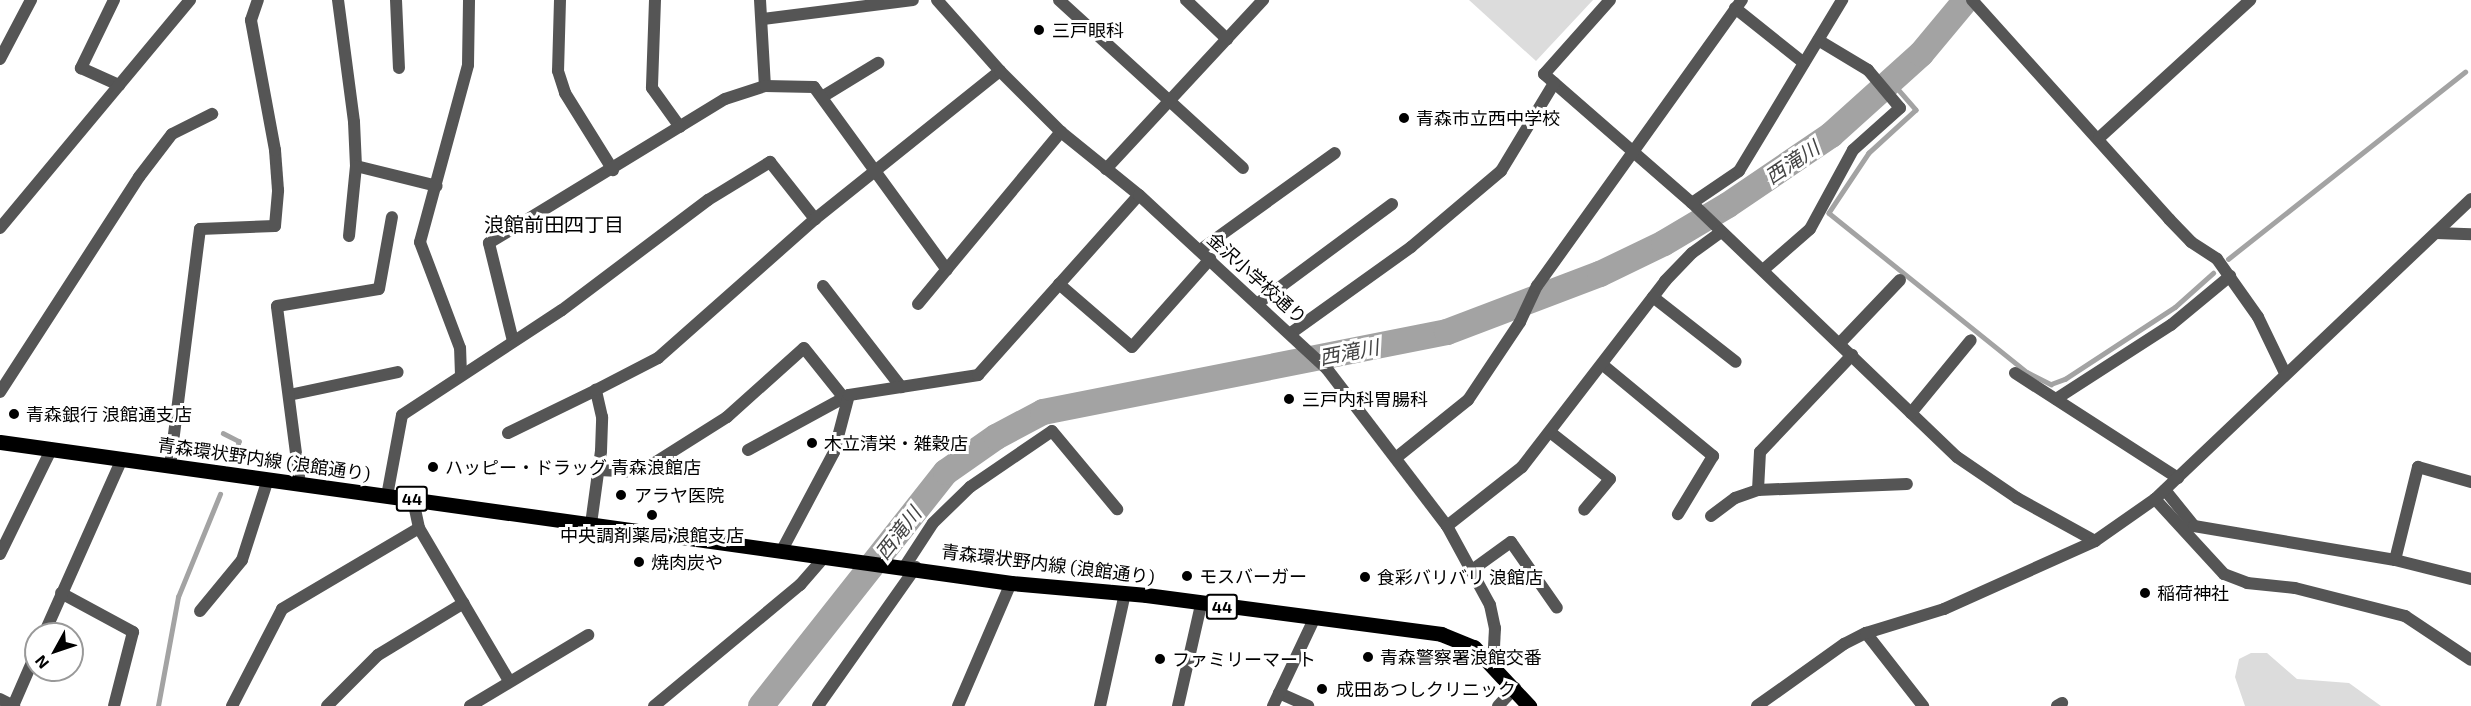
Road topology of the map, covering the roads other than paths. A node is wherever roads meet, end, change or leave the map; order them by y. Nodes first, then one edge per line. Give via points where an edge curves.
1 (31, 0) edge
2 (114, 0) edge
3 (190, 0) edge
4 (258, 0) edge
5 (338, 0) edge
6 (396, 0) edge
7 (469, 0) edge
8 (560, 0) edge
9 (655, 0) edge
10 (760, 0) edge
11 (913, 0) edge
12 (937, 0) edge
13 (1059, 0) edge
14 (1186, 0) edge
15 (1263, 0) edge
16 (1610, 0) edge
17 (1842, 0) edge
18 (1972, 0) edge
19 (2250, 0) edge
20 (869, 4) edge
21 (1739, 4) edge
22 (763, 19) junction
23 (1227, 39) junction
24 (1818, 40) junction
25 (0, 59) edge
26 (878, 63) dead end
27 (1804, 63) junction
28 (399, 68) dead end
29 (1000, 71) junction
30 (1554, 83) junction
31 (119, 85) junction
32 (765, 86) junction
33 (822, 97) junction
34 (1168, 102) junction
35 (212, 114) dead end
36 (680, 127) junction
37 (1061, 132) junction
38 (2099, 138) junction
39 (1335, 153) dead end
40 (1634, 155) junction
41 (356, 166) junction
42 (1243, 168) dead end
43 (876, 169) junction
44 (1106, 169) junction
45 (613, 170) junction
46 (437, 186) junction
47 (1139, 195) junction
48 (2471, 199) edge
49 (1392, 204) dead end
50 (1694, 206) junction
51 (392, 216) dead end
52 (815, 219) junction
53 (0, 228) edge
54 (1719, 229) junction
55 (2436, 233) junction
56 (2471, 234) edge
57 (349, 236) dead end
58 (1200, 250) junction
59 (1210, 259) junction
60 (947, 270) junction
61 (1763, 270) junction
62 (2230, 276) junction
63 (1900, 279) dead end
64 (1059, 284) junction
65 (824, 286) dead end
66 (1653, 297) junction
67 (918, 304) dead end
68 (1257, 304) junction
69 (1291, 333) junction
70 (1971, 340) dead end
71 (513, 341) junction
72 (1840, 343) junction
73 (1852, 355) junction
74 (1736, 362) dead end
75 (1603, 365) junction
76 (398, 372) dead end
77 (2015, 373) dead end
78 (2285, 373) junction
79 (461, 375) junction
80 (902, 387) junction
81 (596, 390) junction
82 (0, 392) edge
83 (289, 395) junction
84 (846, 397) junction
85 (2056, 399) junction
86 (1911, 412) junction
87 (1550, 432) junction
88 (508, 433) dead end
89 (0, 442) edge
90 (51, 450) junction
91 (748, 450) dead end
92 (1397, 457) junction
93 (122, 459) junction
94 (170, 466) junction
95 (599, 470) junction
96 (2178, 478) junction
97 (268, 479) junction
98 (2471, 482) edge
99 (300, 484) junction
100 (1907, 484) dead end
101 (1758, 490) junction
102 (2166, 490) junction
103 (387, 496) junction
104 (413, 499) junction
105 (2155, 499) junction
106 (1116, 509) dead end
107 (1584, 510) dead end
108 (1678, 514) dead end
109 (1711, 516) dead end
110 (591, 524) junction
111 (1447, 526) junction
112 (420, 528) junction
113 (2095, 541) junction
114 (782, 550) junction
115 (0, 554) edge
116 (824, 556) junction
117 (2395, 560) junction
118 (911, 567) junction
119 (1472, 570) junction
120 (2471, 579) edge
121 (1011, 583) junction
122 (61, 593) junction
123 (1125, 593) junction
124 (464, 603) junction
125 (1201, 604) junction
126 (1557, 608) dead end
127 (200, 611) dead end
128 (1315, 617) junction
129 (49, 622) edge
130 (1866, 633) junction
131 (588, 635) dead end
132 (2471, 660) edge
133 (1493, 663) junction
134 (509, 681) junction
135 (24, 682) edge
136 (1515, 688) junction
137 (1279, 693) junction
138 (0, 699) edge
139 (14, 706) edge
140 (114, 706) edge
141 (232, 706) edge
142 (327, 706) edge
143 (470, 706) edge
144 (654, 706) edge
145 (818, 706) edge
146 (958, 706) edge
147 (1100, 706) edge
148 (1178, 706) edge
149 (1273, 706) edge
150 (1308, 706) edge
151 (1498, 706) edge
152 (1529, 706) edge
153 (1757, 706) edge
154 (1923, 706) edge

1 - 25 street
2 - 31 street via 81,68
3 - 31 street
4 - 94 street via 251,20 275,150 275,226 200,229
5 - 41 street
6 - 28 street
7 - 46 street via 468,64
8 - 45 street via 558,71 565,93
9 - 36 street via 652,88
10 - 22 street
11 - 20 street
12 - 29 street, 金沢小学校通り
13 - 34 street
14 - 23 street
15 - 23 street
16 - 30 street via 1544,74
17 - 24 street
18 - 38 street
19 - 38 street
20 - 22 street
21 - 27 street
21 - 40 street
22 - 32 street
23 - 34 street
24 - 27 street
24 - 61 street via 1868,70 1900,108 1853,150 1810,229
26 - 33 street
27 - 50 street via 1739,171
29 - 37 street, 金沢小学校通り
29 - 43 street
30 - 40 street
30 - 69 street via 1501,171 1420,240
31 - 53 street
32 - 33 street via 814,87
32 - 36 street via 725,99
33 - 43 street
34 - 42 street
34 - 44 street
35 - 82 street via 172,134 133,186
36 - 45 street
37 - 44 street, 金沢小学校通り
37 - 60 street
38 - 62 street via 2169,219
39 - 58 street
40 - 50 street
40 - 92 street via 1537,286 1520,322 1468,400
41 - 46 street
41 - 57 street
43 - 52 street
43 - 60 street
44 - 47 street, 金沢小学校通り
45 - 71 street via 489,243
46 - 79 street via 420,242 460,348
47 - 58 street, 金沢小学校通り
47 - 64 street
48 - 55 street
49 - 68 street
50 - 54 street
51 - 83 street via 379,289 277,306
52 - 71 street via 770,162 708,200 562,310
52 - 81 street via 658,358
54 - 61 street
54 - 66 street
55 - 56 street
55 - 78 street
58 - 59 street, 金沢小学校通り
59 - 64 street via 1132,347
59 - 68 street, 金沢小学校通り
60 - 67 street
61 - 72 street
62 - 78 street via 2258,317
62 - 85 street via 2171,325
63 - 72 street
64 - 80 street via 978,375
65 - 80 street
66 - 74 street
66 - 75 street
68 - 69 street, 金沢小学校通り
69 - 92 street, 金沢小学校通り via 1327,369
70 - 86 street
71 - 79 street
72 - 73 street
73 - 86 street
73 - 101 street via 1760,452
75 - 87 street
75 - 108 street via 1713,456
76 - 83 street
77 - 85 street
78 - 96 street
79 - 103 street via 402,415
80 - 84 street
81 - 88 street
81 - 95 street via 602,417
83 - 99 street
84 - 91 street
84 - 95 street via 804,348 728,417 640,472
84 - 114 street via 834,452
85 - 96 street
86 - 113 street via 1957,457 2017,498
87 - 107 street via 1610,479
87 - 111 street via 1522,467
89 - 90 main road, 青森環状野内線 (浪館通り) / 44
90 - 93 main road, 青森環状野内線 (浪館通り) / 44
90 - 115 street
92 - 111 street, 金沢小学校通り
93 - 94 main road, 青森環状野内線 (浪館通り) / 44
93 - 122 street
94 - 97 main road, 青森環状野内線 (浪館通り) / 44
95 - 110 street
96 - 102 street
97 - 99 main road, 青森環状野内線 (浪館通り) / 44
97 - 127 street via 242,560
98 - 117 street via 2418,467
99 - 103 main road, 青森環状野内線 (浪館通り) / 44
100 - 101 street
101 - 109 street via 1734,498
102 - 105 street
102 - 117 street via 2194,526
103 - 104 main road, 青森環状野内線 (浪館通り) / 44
104 - 110 main road, 青森環状野内線 (浪館通り) / 44
104 - 112 street
105 - 113 street
105 - 132 street via 2224,574 2247,583 2295,588 2405,616
106 - 118 street via 1052,431 970,487 933,523
110 - 114 main road, 青森環状野内線 (浪館通り) / 44
111 - 119 street, 金沢小学校通り
112 - 124 street
112 - 141 street via 282,609
113 - 130 street via 1944,609
114 - 116 main road, 青森環状野内線 (浪館通り) / 44
116 - 118 main road, 青森環状野内線 (浪館通り) / 44
116 - 144 street via 800,585
117 - 120 street
118 - 121 main road, 青森環状野内線 (浪館通り) / 44
118 - 145 street
119 - 126 street via 1511,542
119 - 133 street, 金沢小学校通り via 1491,605 1495,628
121 - 123 main road, 青森環状野内線 (浪館通り) / 44
121 - 146 street
122 - 129 street
122 - 140 street via 133,632
123 - 125 main road, 青森環状野内線 (浪館通り) / 44
123 - 147 street
124 - 134 street
124 - 142 street via 378,655
125 - 128 main road, 青森環状野内線 (浪館通り) / 44
125 - 148 street
128 - 133 main road, 青森環状野内線 (浪館通り) / 44 via 1440,634 1462,640
128 - 137 street
130 - 153 street
130 - 154 street
131 - 134 street
133 - 136 main road, 青森環状野内線 (浪館通り) / 44
134 - 143 street
135 - 139 street
136 - 151 street
136 - 152 main road, 青森環状野内線 (浪館通り) / 44
137 - 149 street
137 - 150 street
138 - 139 street

